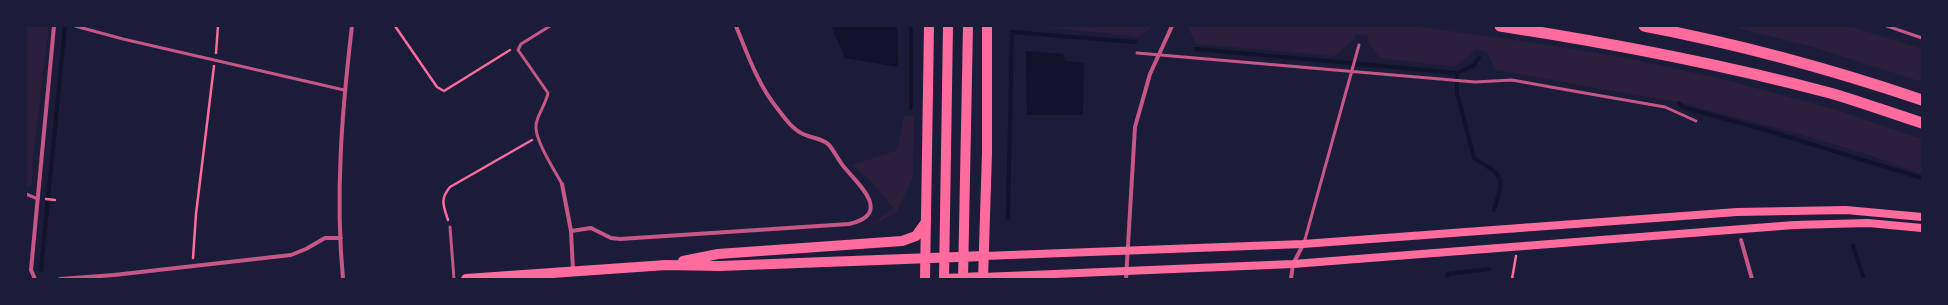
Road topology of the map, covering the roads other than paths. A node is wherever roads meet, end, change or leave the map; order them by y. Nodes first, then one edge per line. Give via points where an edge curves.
1 (54, 26) edge
2 (75, 26) edge
3 (352, 26) edge
4 (550, 26) edge
5 (736, 26) edge
6 (929, 26) edge
7 (948, 26) edge
8 (968, 26) edge
9 (987, 26) edge
10 (1172, 26) edge
11 (1500, 26) edge
12 (1644, 26) edge
13 (1888, 26) edge
14 (1922, 38) edge
15 (1360, 44) dead end
16 (1137, 53) dead end
17 (1158, 55) junction
18 (1352, 72) junction
19 (344, 90) junction
20 (1922, 100) edge
21 (1696, 121) dead end
22 (1922, 123) edge
23 (562, 184) joint
24 (26, 194) edge
25 (38, 199) junction
26 (1922, 216) edge
27 (926, 222) junction
28 (450, 228) road end
29 (1922, 228) edge
30 (571, 230) junction
31 (341, 238) junction
32 (1741, 240) dead end
33 (1303, 244) junction
34 (1127, 250) junction
35 (984, 256) junction
36 (925, 258) junction
37 (1294, 264) junction
38 (666, 265) junction
39 (574, 271) junction
40 (1126, 275) edge
41 (983, 278) edge
42 (35, 279) edge
43 (60, 279) edge
44 (343, 279) edge
45 (454, 279) edge
46 (466, 279) edge
47 (924, 279) edge
48 (944, 279) edge
49 (964, 279) edge
50 (1291, 279) edge
51 (1752, 279) edge

1 - 25 street
2 - 19 lane
3 - 19 street
4 - 23 lane via 521,44 518,50 548,93 536,125 538,137
5 - 30 street via 772,102 796,130 828,145 870,197 868,214 859,222 849,224 620,239 611,238 590,228
6 - 27 highway
7 - 48 highway
8 - 49 highway
9 - 35 highway
10 - 17 street
11 - 22 highway via 1596,41 1720,66 1831,94
12 - 20 highway via 1715,40 1799,62
13 - 14 lane
15 - 18 lane
16 - 17 lane
17 - 18 lane
17 - 34 street via 1135,127
18 - 21 lane via 1475,82 1512,80 1665,107
18 - 33 lane
19 - 31 street
23 - 30 street
24 - 25 lane
25 - 42 street via 31,270
26 - 33 main road via 1846,210 1738,212
27 - 36 highway
27 - 38 highway via 916,236 902,242 718,254
28 - 45 lane
29 - 37 main road via 1868,223 1794,225
30 - 39 street
31 - 43 street via 325,238 291,256 114,276
31 - 44 street
32 - 51 street
33 - 34 main road
33 - 37 street
34 - 35 main road
34 - 40 street
35 - 36 highway
35 - 41 highway
36 - 38 highway via 720,266
36 - 47 highway
37 - 40 main road
37 - 50 street
38 - 39 highway
39 - 46 highway
40 - 41 main road
41 - 48 highway

